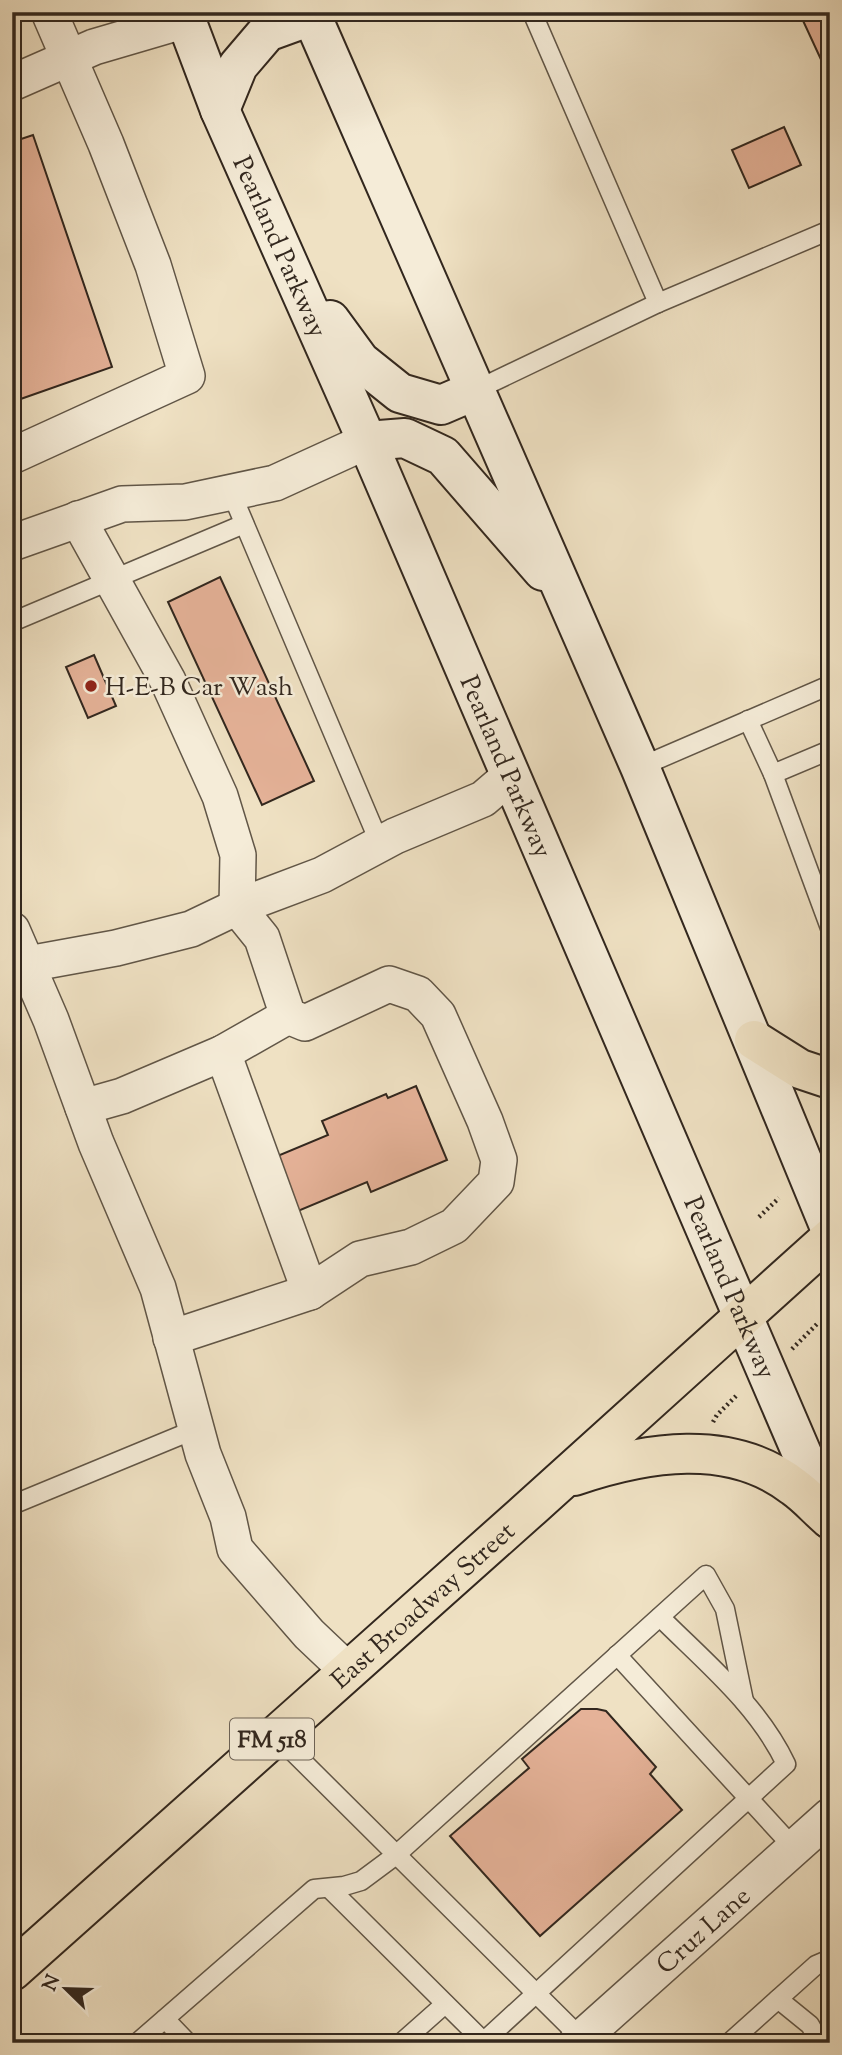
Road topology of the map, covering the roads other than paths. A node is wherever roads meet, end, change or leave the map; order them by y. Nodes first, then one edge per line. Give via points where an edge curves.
1 (49, 12) edge
2 (532, 12) edge
3 (312, 13) edge
4 (185, 16) edge
5 (69, 57) junction
6 (12, 83) edge
7 (220, 110) junction
8 (830, 230) edge
9 (291, 268) junction
10 (658, 303) junction
11 (476, 390) junction
12 (368, 441) junction
13 (12, 456) edge
14 (231, 492) junction
15 (78, 519) junction
16 (244, 524) junction
17 (12, 544) edge
18 (113, 580) junction
19 (569, 601) junction
20 (12, 622) edge
21 (830, 685) edge
22 (748, 720) junction
23 (830, 750) edge
24 (640, 767) junction
25 (774, 774) junction
26 (511, 775) junction
27 (380, 844) junction
28 (237, 907) junction
29 (830, 928) edge
30 (12, 930) edge
31 (20, 967) edge
32 (288, 1016) junction
33 (754, 1040) junction
34 (223, 1053) junction
35 (830, 1079) edge
36 (83, 1107) junction
37 (830, 1228) edge
38 (830, 1238) edge
39 (310, 1292) junction
40 (743, 1316) junction
41 (171, 1338) junction
42 (196, 1429) junction
43 (562, 1480) junction
44 (12, 1505) edge
45 (830, 1519) edge
46 (660, 1617) junction
47 (617, 1655) junction
48 (348, 1671) junction
49 (744, 1701) junction
50 (276, 1735) junction
51 (749, 1798) junction
52 (830, 1816) edge
53 (794, 1847) junction
54 (396, 1855) junction
55 (329, 1888) junction
56 (830, 1959) edge
57 (12, 1970) edge
58 (536, 1994) junction
59 (778, 1999) junction
60 (445, 2004) junction
61 (165, 2019) junction
62 (578, 2041) edge
63 (483, 2042) edge
64 (137, 2043) edge
65 (188, 2043) edge
66 (401, 2043) edge
67 (729, 2043) edge
68 (820, 2043) edge

1 - 5 street
2 - 10 lane
3 - 7 main road via 267,32 238,66
3 - 11 main road
4 - 5 street
4 - 7 main road, Pearland Parkway
5 - 6 street
5 - 13 street via 153,265 187,376
7 - 9 main road, Pearland Parkway
8 - 10 lane
9 - 11 main road via 360,361 400,393 441,405
9 - 12 main road, Pearland Parkway
10 - 11 lane
11 - 19 main road
12 - 14 street via 275,483
12 - 19 main road via 405,438 443,456
12 - 26 main road, Pearland Parkway
14 - 15 street via 185,502 122,504
14 - 16 lane
15 - 17 street
15 - 18 street
16 - 18 lane
16 - 27 lane
18 - 20 lane
18 - 28 street via 168,681 220,796 238,855
19 - 24 main road
21 - 22 lane
22 - 24 lane
22 - 25 lane
23 - 25 lane
24 - 33 main road
25 - 29 lane
26 - 27 street via 483,799
26 - 40 main road, Pearland Parkway
27 - 28 street via 322,875
28 - 31 street via 191,929
28 - 32 street via 262,938
30 - 31 street
31 - 36 street
32 - 34 street
32 - 39 street via 305,1023 389,984 418,994 438,1015 499,1160 496,1182 454,1226 411,1247 360,1259
33 - 35 main road via 800,1069
33 - 37 main road
34 - 36 street via 122,1096
34 - 39 street
36 - 41 street via 158,1288
38 - 40 main road, East Broadway Street / FM 518
39 - 41 street
40 - 43 main road, East Broadway Street / FM 518
40 - 45 main road, Pearland Parkway
41 - 42 street
42 - 44 lane
42 - 48 street via 235,1549
43 - 45 main road via 612,1463 669,1453 708,1454 770,1472 794,1486
43 - 48 main road, East Broadway Street / FM 518
46 - 47 lane
46 - 49 lane
46 - 49 lane via 706,1575 724,1609
47 - 51 lane
47 - 54 lane
48 - 50 main road, East Broadway Street / FM 518
49 - 51 lane via 775,1741 786,1764
50 - 54 lane
50 - 57 main road, East Broadway Street / FM 518
51 - 53 lane
51 - 58 lane
52 - 53 street, Cruz Lane
53 - 62 street, Cruz Lane
54 - 55 lane via 360,1881
54 - 58 lane
55 - 60 lane
55 - 61 lane via 314,1889
56 - 59 lane via 816,1965
58 - 62 lane
58 - 63 lane
59 - 67 lane
59 - 68 lane via 810,2025
60 - 63 lane
60 - 66 lane
61 - 64 lane
61 - 65 lane

